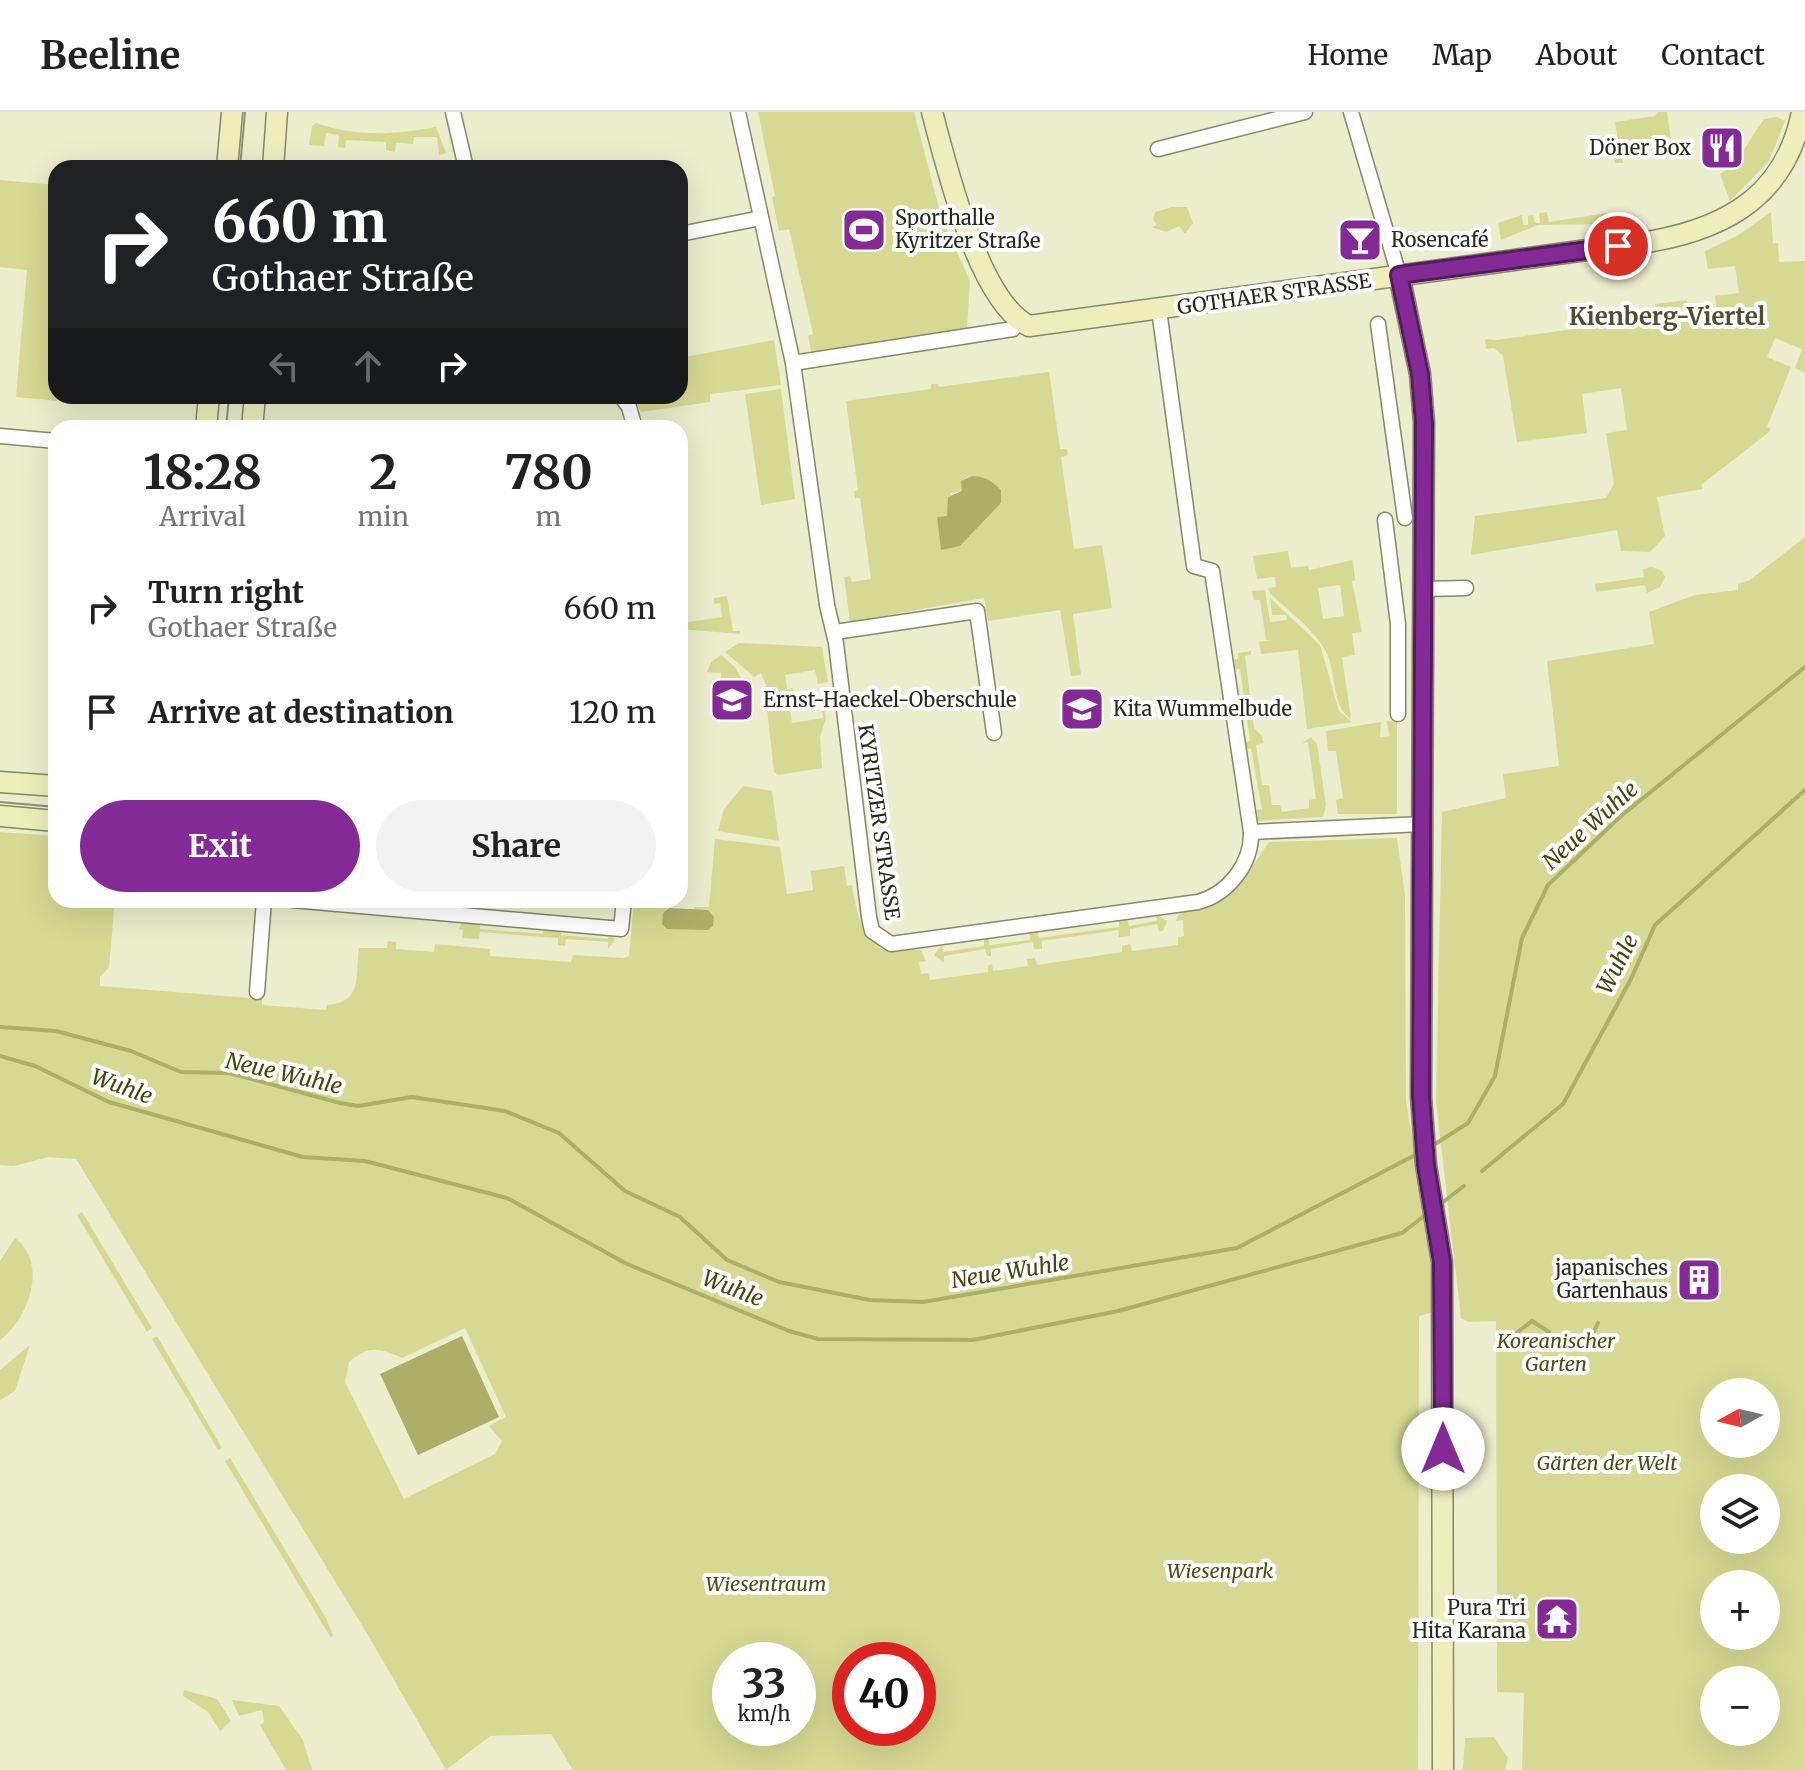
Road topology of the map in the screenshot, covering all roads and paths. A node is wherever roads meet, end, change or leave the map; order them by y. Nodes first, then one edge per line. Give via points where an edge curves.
1 (232, 112) edge
2 (277, 112) edge
3 (453, 112) edge
4 (738, 112) edge
5 (932, 112) edge
6 (1305, 112) edge
7 (1351, 112) edge
8 (1802, 112) edge
9 (1158, 149) dead end
10 (228, 160) edge
11 (274, 160) edge
12 (464, 160) edge
13 (761, 218) junction
14 (688, 232) edge
15 (1399, 275) junction
16 (1159, 310) junction
17 (1019, 321) junction
18 (1378, 324) dead end
19 (793, 363) junction
20 (0, 436) edge
21 (48, 440) edge
22 (1405, 518) dead end
23 (1385, 520) dead end
24 (1466, 588) dead end
25 (1425, 589) junction
26 (835, 632) junction
27 (1398, 714) dead end
28 (994, 733) dead end
29 (0, 782) edge
30 (48, 785) edge
31 (0, 816) edge
32 (48, 820) edge
33 (1423, 824) junction
34 (1251, 832) junction
35 (263, 908) edge
36 (383, 908) edge
37 (623, 908) edge
38 (257, 992) dead end
39 (1443, 1770) edge

1 - 10 street
2 - 11 street
3 - 12 street
4 - 13 street, KYRITZER STRASSE
5 - 17 street via 964,224
6 - 9 street
7 - 15 street
8 - 15 street, GOTHAER STRASSE via 1796,139 1762,192 1716,225 1653,241
13 - 14 street
13 - 19 street, KYRITZER STRASSE
15 - 16 street, GOTHAER STRASSE
15 - 25 street via 1423,409
16 - 17 street, GOTHAER STRASSE via 1043,325
16 - 34 street, GOTHAER STRASSE via 1194,566 1212,571
17 - 19 street via 1013,329
18 - 22 street
19 - 26 street, KYRITZER STRASSE
20 - 21 street
23 - 27 street via 1398,624
24 - 25 street
25 - 33 street
26 - 28 street via 977,611
26 - 34 street, KYRITZER STRASSE via 869,917 880,939 891,944 919,942 1214,898 1247,859
29 - 30 street
31 - 32 street
33 - 34 street
33 - 39 street via 1422,1130 1443,1269
35 - 38 street
36 - 37 street via 621,929

